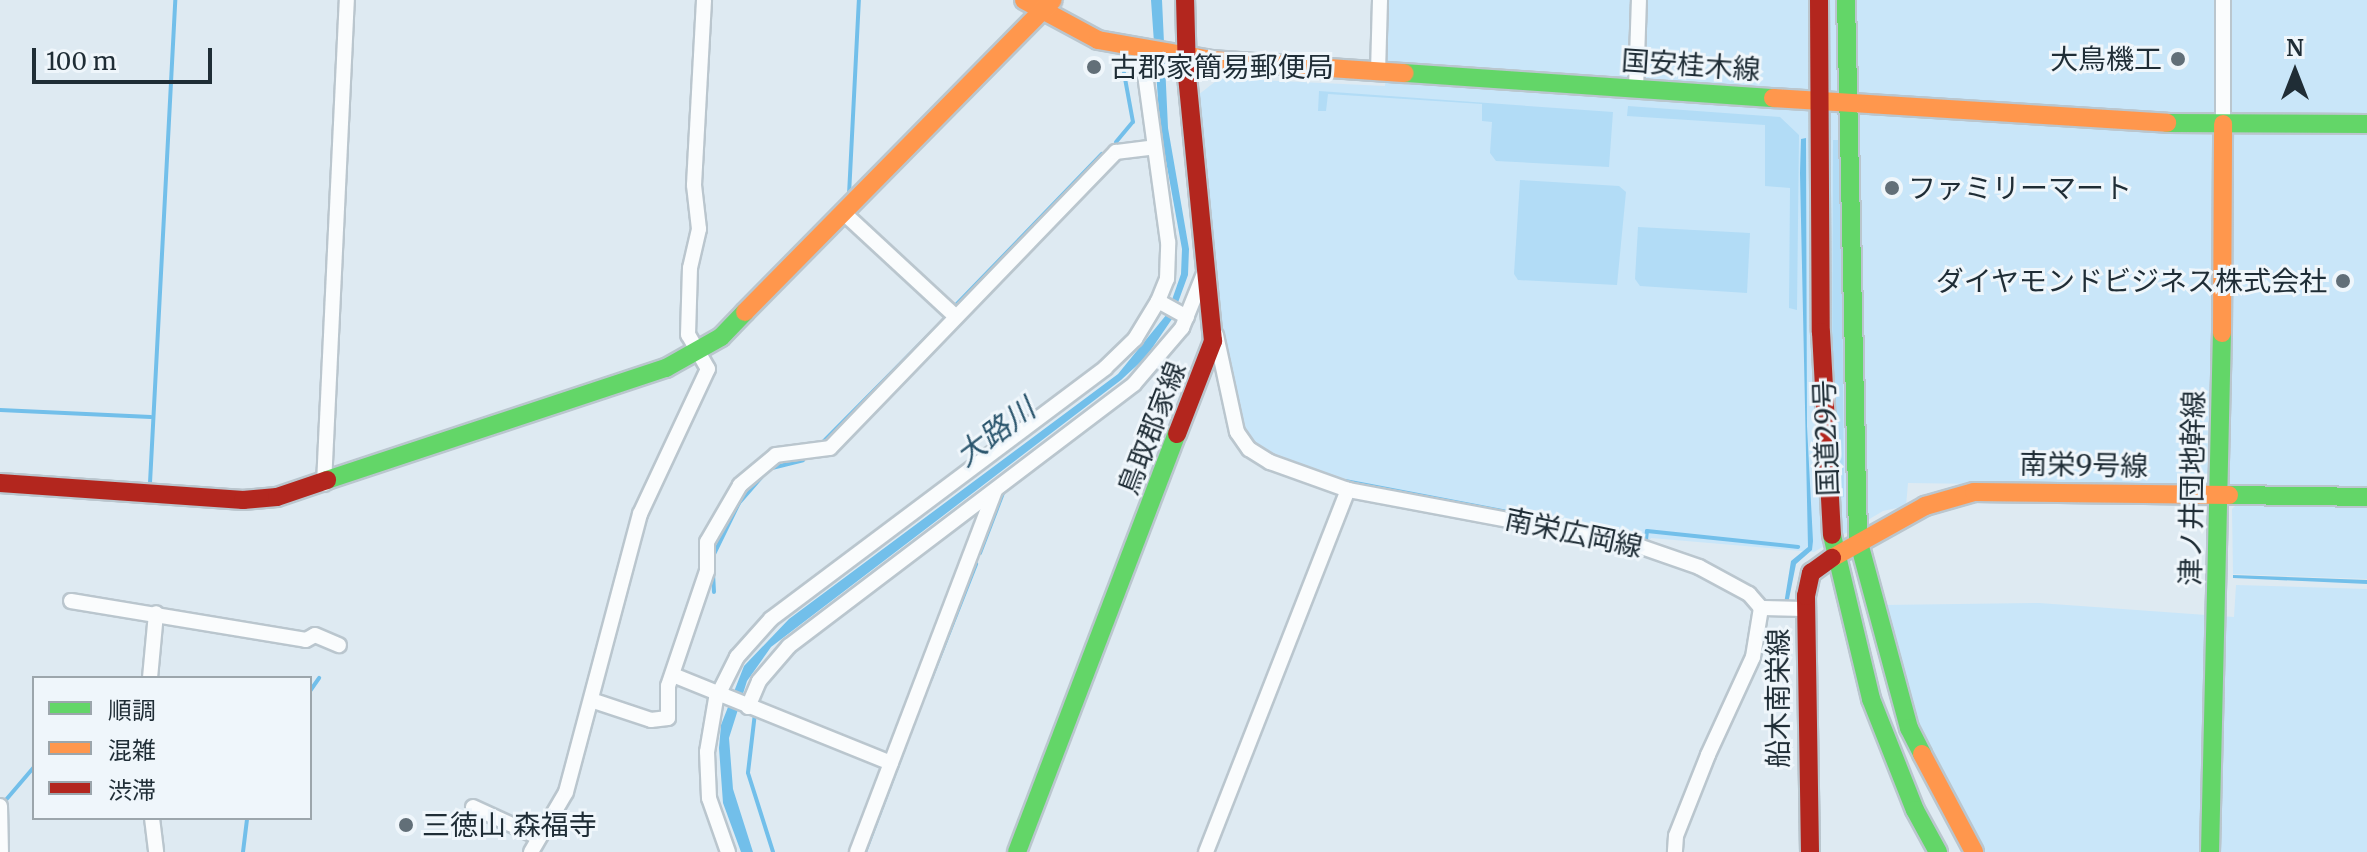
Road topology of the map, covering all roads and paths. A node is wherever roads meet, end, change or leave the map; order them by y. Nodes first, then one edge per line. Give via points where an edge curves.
1 (347, 0) edge
2 (704, 0) edge
3 (1024, 0) edge
4 (1185, 0) edge
5 (1380, 0) edge
6 (1639, 0) edge
7 (1819, 0) edge
8 (1846, 0) edge
9 (2223, 0) edge
10 (1047, 6) edge
11 (1146, 51) junction
12 (1179, 56) junction
13 (1378, 72) junction
14 (1636, 89) junction
15 (1821, 101) junction
16 (1849, 103) junction
17 (2223, 124) junction
18 (2367, 124) edge
19 (1154, 147) junction
20 (846, 215) junction
21 (1207, 267) junction
22 (1158, 301) junction
23 (954, 315) junction
24 (1187, 317) junction
25 (1215, 327) junction
26 (695, 351) junction
27 (0, 483) edge
28 (324, 484) junction
29 (1348, 490) junction
30 (995, 491) junction
31 (2222, 495) junction
32 (2367, 497) edge
33 (1858, 539) junction
34 (1833, 556) junction
35 (71, 601) dead end
36 (1761, 608) junction
37 (1806, 609) junction
38 (156, 613) junction
39 (339, 645) dead end
40 (673, 675) junction
41 (150, 676) edge
42 (718, 696) junction
43 (591, 700) junction
44 (748, 707) junction
45 (891, 763) junction
46 (0, 806) edge
47 (473, 807) dead end
48 (152, 820) edge
49 (538, 837) junction
50 (1, 852) edge
51 (156, 852) edge
52 (531, 852) edge
53 (728, 852) edge
54 (857, 852) edge
55 (1017, 852) edge
56 (1206, 852) edge
57 (1675, 852) edge
58 (1810, 852) edge
59 (1938, 852) edge
60 (1974, 852) edge
61 (2210, 852) edge

1 - 28 street
2 - 26 street via 694,185 699,229 688,303 688,335
3 - 10 main road, 国安桂木線
4 - 12 main road, 鳥取郡家線
5 - 13 street
6 - 14 street
7 - 15 main road, 国道29号
8 - 16 main road, 国道29号
9 - 17 street
10 - 11 main road, 国安桂木線 via 1098,40
10 - 20 main road
11 - 12 main road, 国安桂木線
11 - 19 street
12 - 13 main road, 国安桂木線
12 - 21 main road, 鳥取郡家線
13 - 14 main road, 国安桂木線
14 - 15 main road, 国安桂木線
15 - 16 main road, 国安桂木線
15 - 34 main road, 国道29号 via 1821,332
16 - 17 main road, 国安桂木線
16 - 33 main road, 国道29号
17 - 18 main road, 国安桂木線
17 - 31 main road, 津ノ井団地幹線
19 - 22 street via 1168,242 1167,279
19 - 23 street via 1116,152
20 - 23 street
20 - 26 main road via 721,337
21 - 24 street
21 - 25 main road, 鳥取郡家線
22 - 24 street
22 - 42 street via 1135,339 1105,368 771,619 737,657
23 - 40 street via 830,448 776,455 740,485 707,542 707,571
24 - 30 street via 1134,384
25 - 29 street, 南栄広岡線 via 1237,432 1249,449 1295,474
25 - 55 main road, 鳥取郡家線 via 1207,363
26 - 28 main road via 666,368
26 - 43 street via 708,369 630,542 610,641
27 - 28 main road via 243,500
29 - 36 street, 南栄広岡線 via 1627,542 1731,582
29 - 56 street
30 - 44 street via 789,646 759,681
30 - 45 street
31 - 32 main road, 南栄9号線
31 - 33 main road, 南栄9号線 via 1974,492 1925,506
31 - 61 main road, 津ノ井団地幹線
33 - 34 main road, 南栄9号線
33 - 60 main road, 国道29号 via 1909,728
34 - 37 main road, 船木南栄線 via 1811,573
34 - 59 main road, 国道29号 via 1881,727
35 - 38 street
36 - 37 street
36 - 57 street via 1753,657 1702,768
37 - 58 main road, 船木南栄線
38 - 39 street via 306,640 315,635
38 - 41 street
40 - 42 street
40 - 43 street via 668,718 651,720
42 - 44 street
42 - 53 street via 708,739 709,798
43 - 49 street via 566,792
44 - 45 street
45 - 54 street
46 - 50 street
47 - 49 street
48 - 51 street
49 - 52 street

